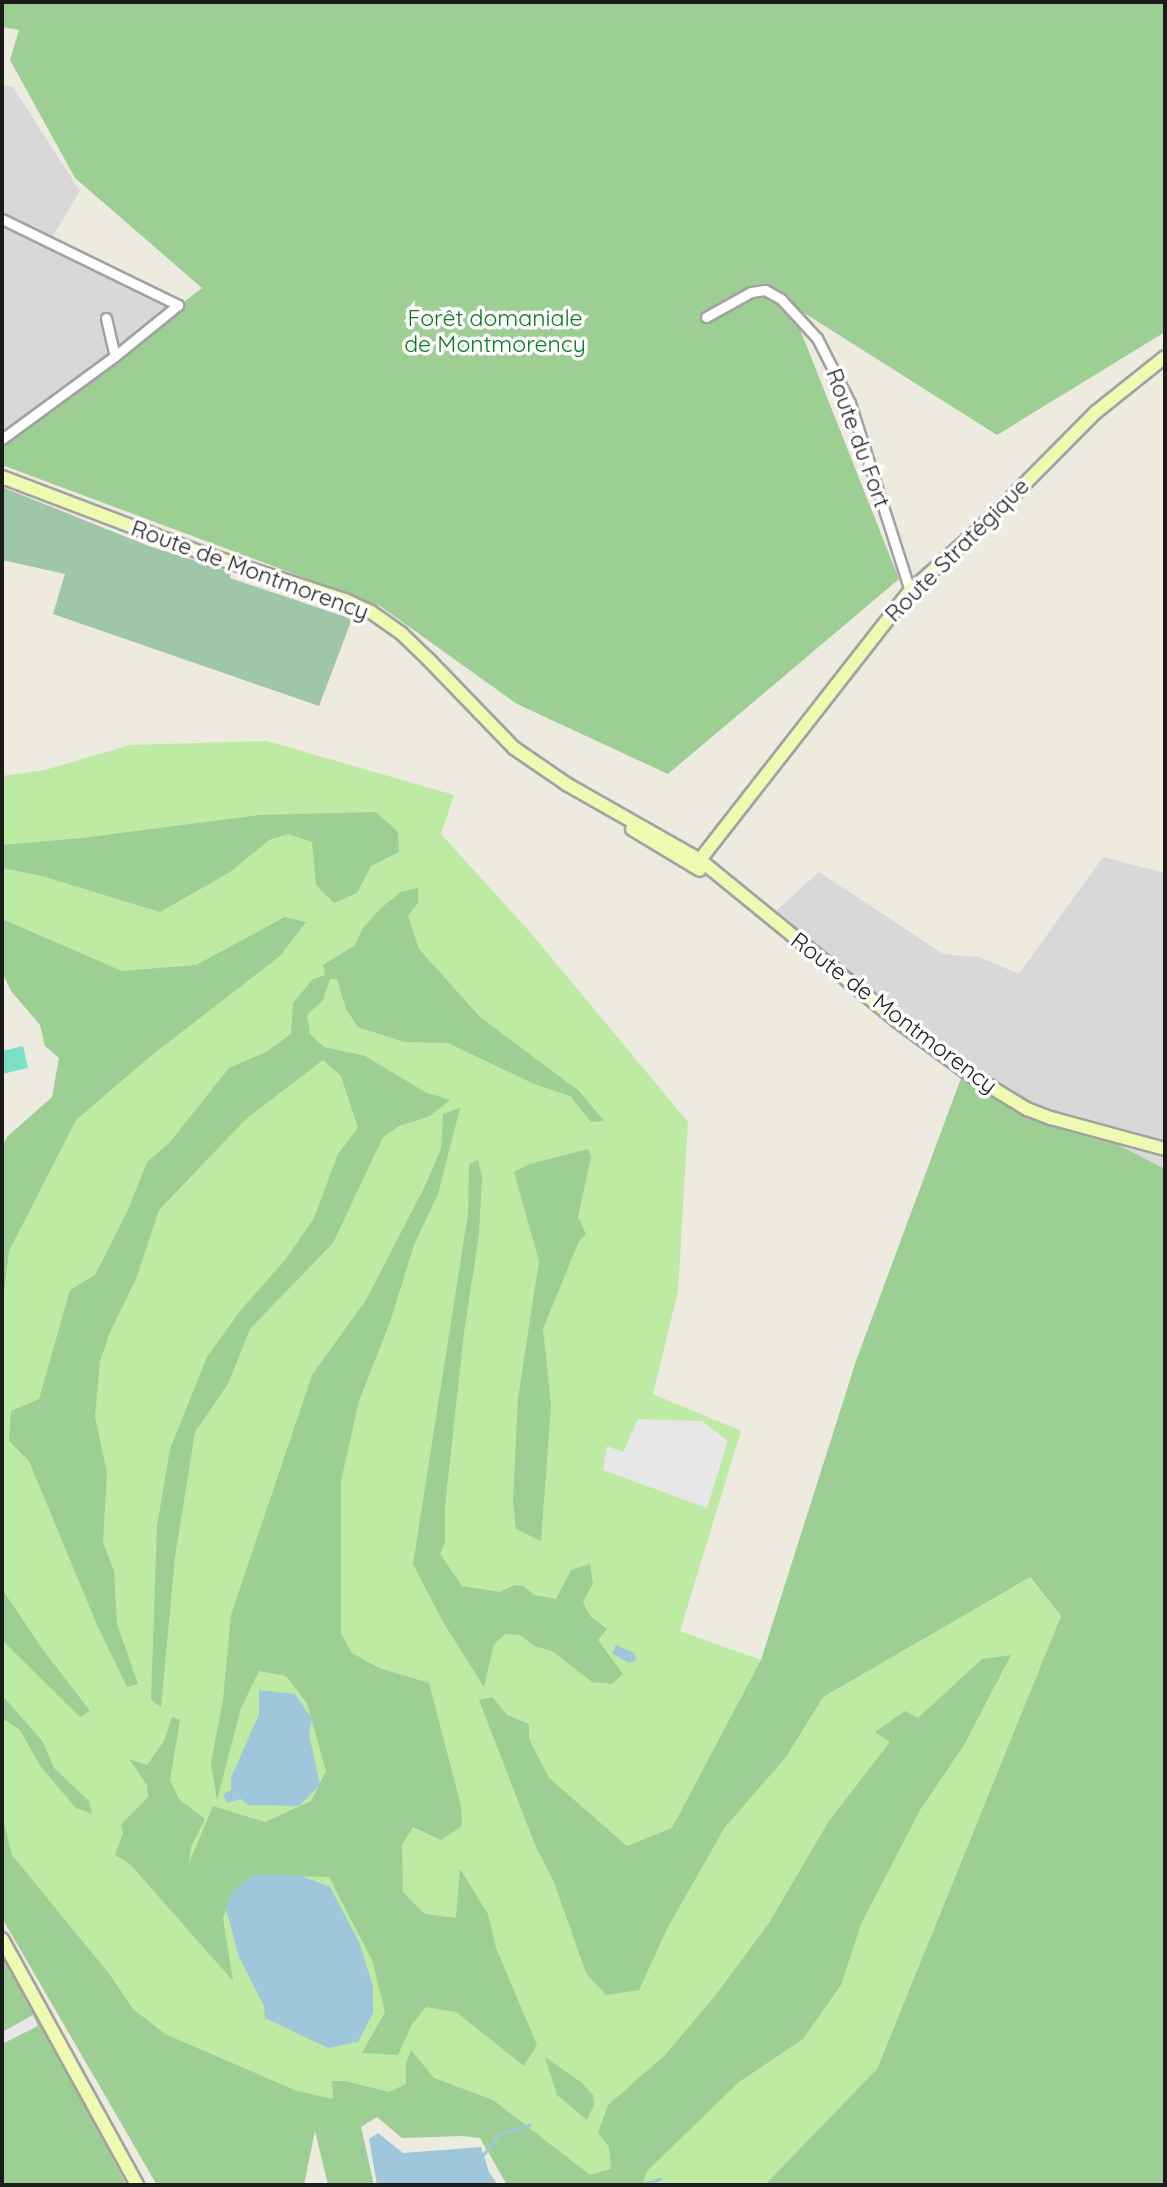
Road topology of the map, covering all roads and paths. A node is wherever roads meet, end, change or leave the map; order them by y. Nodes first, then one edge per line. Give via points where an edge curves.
1 (2, 219) edge
2 (706, 317) dead end
3 (106, 318) dead end
4 (115, 356) junction
5 (1165, 356) edge
6 (2, 439) edge
7 (2, 477) edge
8 (910, 591) junction
9 (697, 863) junction
10 (1163, 1148) edge
11 (2, 1939) edge
12 (137, 2185) edge

1 - 4 street via 178,305
2 - 8 street, Route du Fort via 751,292 765,290 781,299 817,338 850,402
3 - 4 street
4 - 6 street
5 - 8 main road, Route Stratégique via 1096,412 986,523
7 - 9 main road, Route de Montmorency via 371,612 428,659 513,748
8 - 9 main road, Route Stratégique
9 - 10 main road, Route de Montmorency via 906,1027 1003,1096 1051,1118
11 - 12 main road

